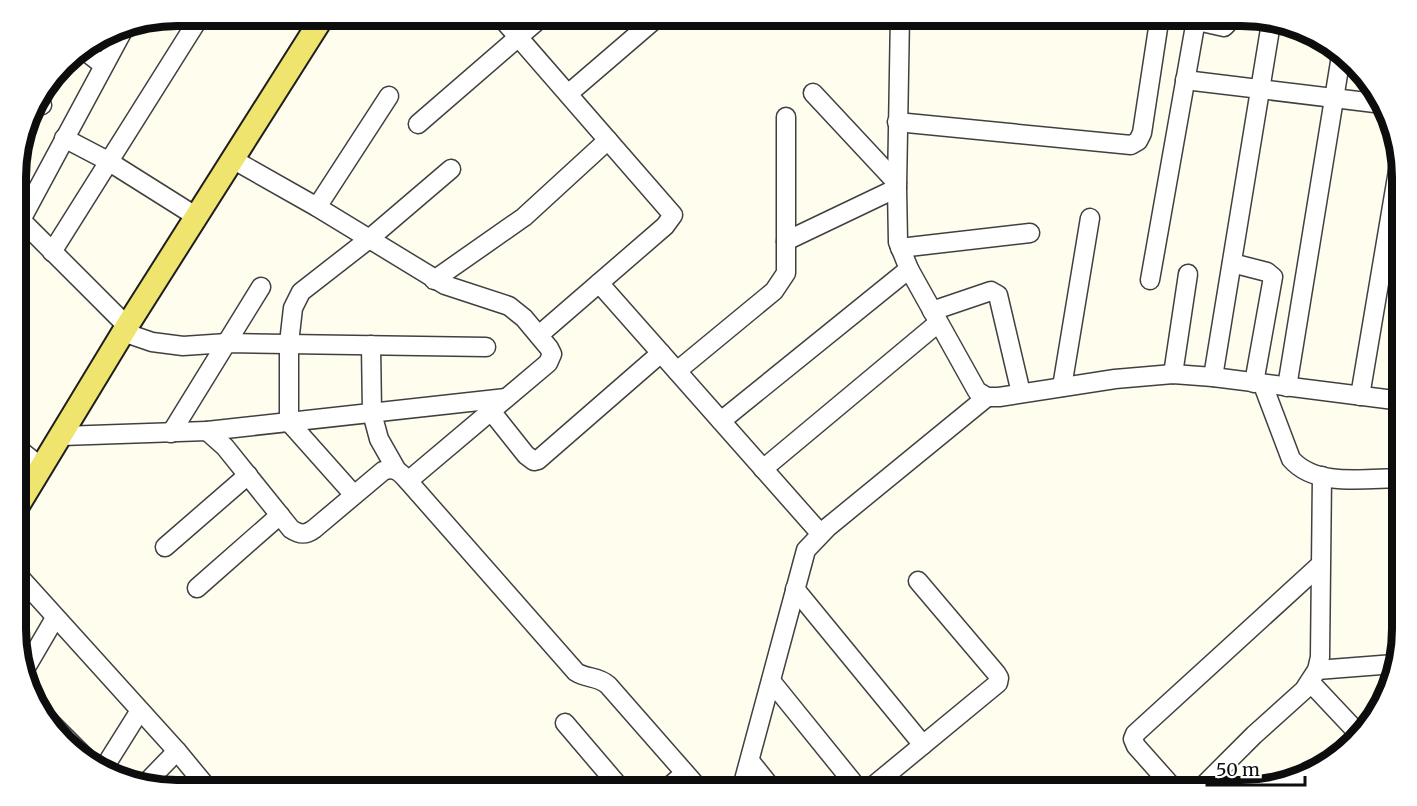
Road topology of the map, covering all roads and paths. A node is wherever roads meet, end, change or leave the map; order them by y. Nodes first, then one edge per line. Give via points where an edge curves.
1 (195, 25) edge
2 (318, 25) edge
3 (508, 25) edge
4 (533, 25) edge
5 (648, 25) edge
6 (900, 25) edge
7 (1158, 25) edge
8 (1195, 25) edge
9 (1270, 29) edge
10 (119, 38) edge
11 (519, 38) junction
12 (89, 54) edge
13 (1340, 64) edge
14 (103, 65) junction
15 (1185, 80) junction
16 (1260, 89) junction
17 (813, 93) dead end
18 (568, 94) junction
19 (389, 96) dead end
20 (1334, 97) junction
21 (1372, 102) edge
22 (786, 117) dead end
23 (897, 122) junction
24 (418, 124) dead end
25 (64, 138) junction
26 (608, 140) junction
27 (108, 160) junction
28 (234, 160) junction
29 (451, 168) dead end
30 (897, 185) junction
31 (26, 205) edge
32 (318, 207) junction
33 (197, 217) junction
34 (1090, 218) dead end
35 (26, 224) edge
36 (1030, 233) dead end
37 (369, 239) junction
38 (786, 241) junction
39 (1391, 244) edge
40 (900, 248) junction
41 (52, 252) junction
42 (1232, 263) junction
43 (909, 269) junction
44 (1188, 274) dead end
45 (434, 280) junction
46 (1150, 280) dead end
47 (599, 283) junction
48 (261, 287) dead end
49 (935, 317) junction
50 (125, 329) junction
51 (539, 335) junction
52 (226, 342) junction
53 (290, 343) junction
54 (371, 345) junction
55 (486, 346) dead end
56 (661, 353) junction
57 (677, 371) junction
58 (1173, 374) junction
59 (1213, 377) junction
60 (1259, 384) junction
61 (1062, 387) junction
62 (1287, 387) junction
63 (1021, 393) junction
64 (1360, 396) junction
65 (987, 397) junction
66 (506, 398) junction
67 (1391, 400) edge
68 (491, 411) junction
69 (372, 413) junction
70 (721, 421) junction
71 (289, 422) junction
72 (207, 431) junction
73 (171, 433) junction
74 (62, 436) junction
75 (26, 455) edge
76 (42, 468) junction
77 (763, 469) junction
78 (248, 475) junction
79 (402, 475) junction
80 (1322, 476) junction
81 (1391, 478) edge
82 (26, 493) edge
83 (354, 495) junction
84 (280, 515) junction
85 (820, 533) junction
86 (165, 547) dead end
87 (1320, 565) junction
88 (918, 581) dead end
89 (26, 585) edge
90 (197, 588) dead end
91 (795, 589) junction
92 (55, 618) junction
93 (29, 662) edge
94 (1387, 665) edge
95 (1314, 676) junction
96 (771, 681) junction
97 (139, 712) junction
98 (566, 723) dead end
99 (1354, 728) edge
100 (923, 745) junction
101 (177, 751) junction
102 (750, 761) junction
103 (105, 762) edge
104 (685, 773) junction
105 (151, 778) edge
106 (201, 780) edge
107 (614, 780) edge
108 (677, 780) edge
109 (691, 780) edge
110 (744, 780) edge
111 (765, 780) edge
112 (851, 780) edge
113 (880, 780) edge
114 (1166, 780) edge
115 (1209, 780) edge

1 - 27 street
2 - 28 main road
3 - 11 street
4 - 11 street
5 - 18 street
6 - 23 street
7 - 23 street via 1142,133 1131,145
8 - 15 street
9 - 16 street
10 - 14 street
11 - 18 street
11 - 24 street
12 - 14 street
13 - 20 street
14 - 25 street
15 - 16 street
15 - 46 street
16 - 20 street
16 - 42 street
17 - 30 street
18 - 26 street
19 - 32 street
20 - 21 street
20 - 62 street
22 - 38 street
23 - 30 street
25 - 27 street
25 - 31 street
26 - 45 street via 524,217
26 - 47 street via 673,215
27 - 33 street
27 - 41 street
28 - 32 street
28 - 33 main road
29 - 37 street
30 - 38 street
30 - 40 street
32 - 37 street
33 - 50 main road
34 - 61 street
35 - 41 street
36 - 40 street
37 - 45 street
37 - 53 street via 302,291 293,308
38 - 57 street via 786,273 778,286
39 - 64 street
40 - 43 street
41 - 50 street
42 - 59 street
42 - 60 street via 1273,277
43 - 49 street
43 - 70 street
44 - 58 street
45 - 51 street via 510,306
47 - 51 street
47 - 56 street
48 - 52 street
49 - 63 street via 991,291 998,295
49 - 65 street via 977,392
49 - 77 street
50 - 52 street via 152,342 171,345
50 - 74 main road
51 - 66 street via 549,348 551,359
52 - 53 street
52 - 73 street
53 - 54 street
53 - 71 street
54 - 55 street
54 - 69 street
56 - 57 street
56 - 68 street via 538,460 530,459
57 - 70 street
58 - 59 street
58 - 61 street
59 - 60 street
60 - 62 street
60 - 80 street via 1292,459 1299,468
61 - 63 street
62 - 64 street
63 - 65 street
64 - 67 street
65 - 85 street
66 - 68 street
66 - 69 street
68 - 79 street
69 - 71 street
69 - 79 street via 379,439
70 - 77 street
71 - 72 street
71 - 83 street
72 - 73 street
72 - 78 street
73 - 74 street
74 - 76 main road
75 - 76 street
76 - 82 main road
77 - 85 street
78 - 84 street
78 - 86 street
79 - 83 street via 390,468
79 - 104 street via 576,672 604,681
80 - 81 street
80 - 87 street
83 - 84 street via 304,534 291,529
84 - 90 street
85 - 91 street via 806,550
87 - 95 street via 1320,657
87 - 114 street via 1135,734 1136,746
88 - 100 street via 999,678 994,687
89 - 92 street
91 - 96 street
91 - 100 street
92 - 93 street
92 - 97 street
94 - 95 street
95 - 99 street
95 - 115 street
96 - 102 street
96 - 112 street
97 - 101 street
97 - 103 street
98 - 107 street
100 - 113 street
101 - 105 street
101 - 106 street
102 - 110 street
102 - 111 street
104 - 108 street
104 - 109 street

